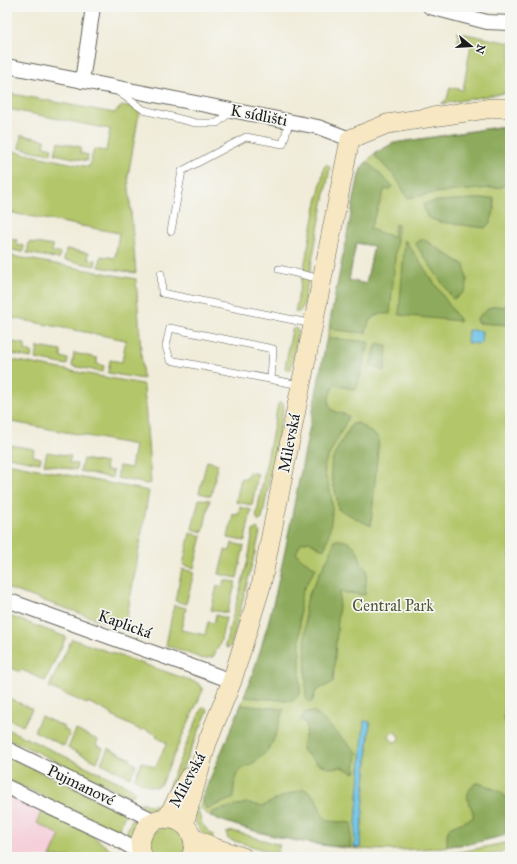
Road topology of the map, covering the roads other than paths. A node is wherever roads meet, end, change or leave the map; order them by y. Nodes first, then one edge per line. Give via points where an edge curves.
1 (93, 7) edge
2 (438, 8) edge
3 (492, 22) junction
4 (510, 23) edge
5 (510, 30) edge
6 (7, 66) edge
7 (82, 81) junction
8 (114, 88) junction
9 (509, 107) edge
10 (233, 110) junction
11 (289, 122) junction
12 (350, 139) junction
13 (171, 231) dead end
14 (279, 269) dead end
15 (161, 274) dead end
16 (321, 279) junction
17 (313, 324) junction
18 (271, 379) junction
19 (300, 385) junction
20 (7, 600) edge
21 (232, 681) junction
22 (7, 749) edge
23 (7, 787) edge
24 (175, 825) junction
25 (142, 855) edge
26 (191, 857) edge
27 (243, 857) edge

1 - 7 street
2 - 3 street
3 - 4 street
3 - 5 street
6 - 7 street, K sídlišti
7 - 8 street, K sídlišti
8 - 10 street, K sídlišti
8 - 10 lane via 144,110 196,124 217,123
9 - 12 street via 387,124
10 - 11 street, K sídlišti
11 - 12 street, K sídlišti via 318,127
11 - 13 lane via 283,144 246,137 182,171
12 - 16 street, Milevská
14 - 16 lane
15 - 17 lane via 162,292
16 - 17 street, Milevská
17 - 19 street, Milevská
18 - 18 lane via 170,360 166,346 170,328 273,349
18 - 19 lane
19 - 21 street, Milevská via 261,586
20 - 21 street, Kaplická
21 - 24 street, Milevská
22 - 24 street, Pujmanové
23 - 25 street, Pujmanové via 117,839
24 - 25 street, Milevská via 144,831 140,845
24 - 26 street, Milevská via 194,845
24 - 27 street, Pujmanové via 215,848

